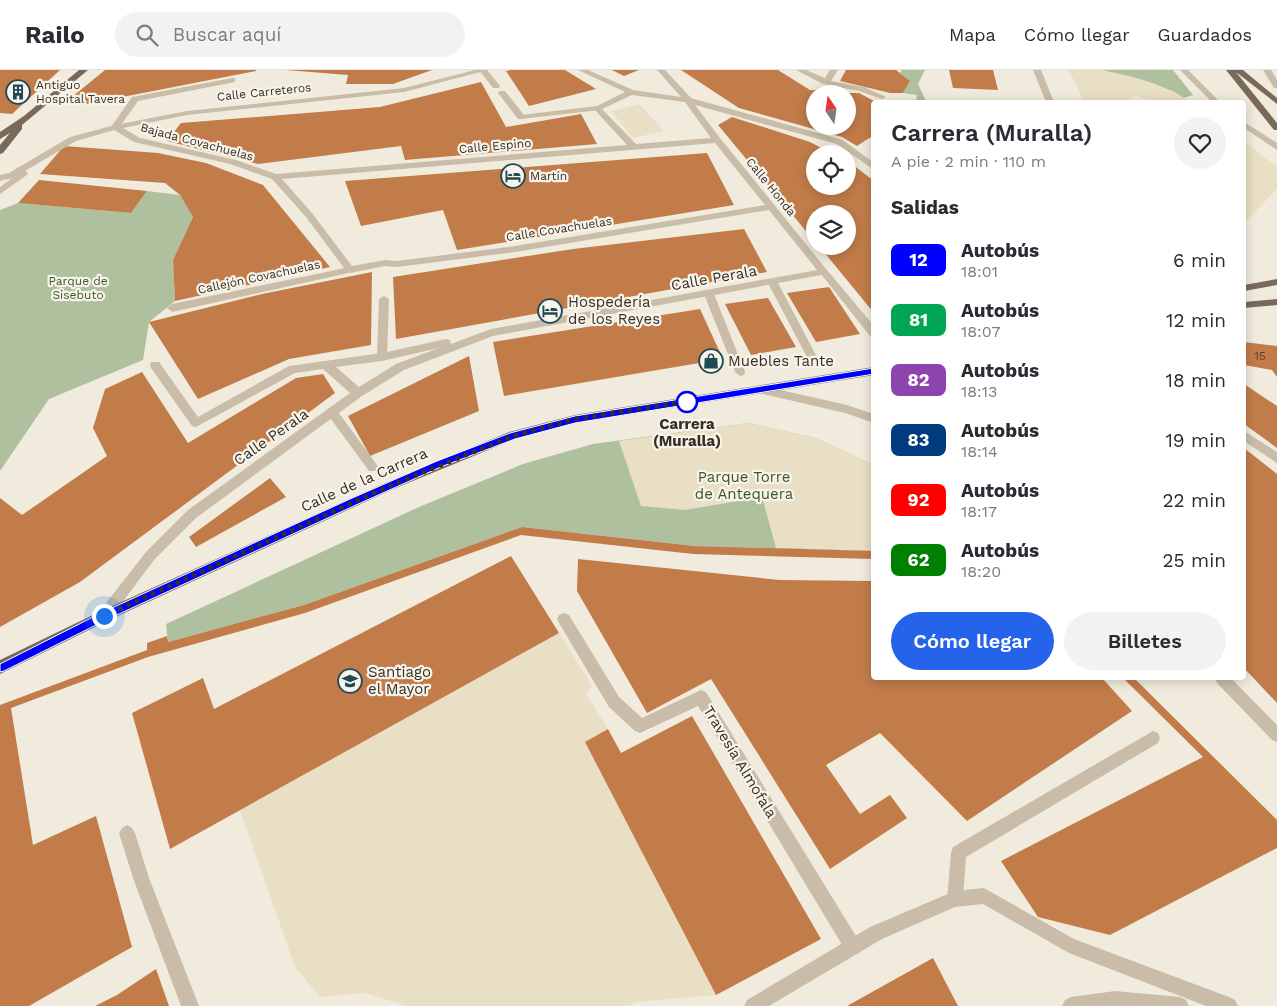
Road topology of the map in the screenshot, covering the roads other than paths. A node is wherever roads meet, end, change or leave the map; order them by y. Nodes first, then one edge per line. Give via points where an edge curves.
1 (84, 70) edge
2 (484, 70) edge
3 (582, 70) edge
4 (661, 70) edge
5 (800, 70) edge
6 (834, 70) edge
7 (1036, 70) edge
8 (1184, 70) edge
9 (1230, 70) edge
10 (1238, 70) edge
11 (1267, 70) edge
12 (232, 80) dead end
13 (826, 82) junction
14 (496, 86) dead end
15 (1277, 86) edge
16 (631, 92) junction
17 (502, 93) dead end
18 (882, 97) dead end
19 (688, 100) junction
20 (1049, 100) edge
21 (1214, 100) edge
22 (1277, 102) edge
23 (597, 108) junction
24 (27, 118) junction
25 (1246, 125) edge
26 (115, 127) junction
27 (1277, 128) edge
28 (0, 136) edge
29 (717, 140) junction
30 (634, 147) junction
31 (1277, 147) edge
32 (0, 151) edge
33 (34, 162) junction
34 (871, 165) edge
35 (0, 178) edge
36 (275, 178) junction
37 (0, 191) edge
38 (771, 207) junction
39 (350, 270) junction
40 (824, 272) junction
41 (1277, 282) edge
42 (773, 283) junction
43 (1246, 288) edge
44 (709, 294) junction
45 (384, 299) dead end
46 (1277, 302) edge
47 (1246, 305) edge
48 (172, 308) dead end
49 (871, 329) edge
50 (492, 333) junction
51 (382, 357) junction
52 (813, 359) dead end
53 (155, 365) dead end
54 (326, 365) junction
55 (740, 372) dead end
56 (871, 372) edge
57 (763, 390) junction
58 (358, 393) junction
59 (332, 412) junction
60 (871, 419) edge
61 (1246, 436) edge
62 (1277, 458) edge
63 (373, 468) dead end
64 (104, 616) junction
65 (564, 619) dead end
66 (0, 667) edge
67 (1224, 680) edge
68 (1277, 735) edge
69 (1153, 738) dead end
70 (127, 833) dead end
71 (955, 899) junction
72 (853, 946) junction
73 (190, 1006) edge
74 (753, 1006) edge
75 (1071, 1006) edge
76 (1180, 1006) edge
77 (1229, 1006) edge

1 - 24 main road
2 - 14 street, Calle Carreteros
2 - 26 street, Calle Carreteros via 404,90 187,113
3 - 16 street
4 - 19 street, Calle Honda
5 - 13 street
6 - 13 street
7 - 20 street
8 - 21 street
9 - 27 main road
10 - 22 main road
11 - 15 street
12 - 26 street via 135,99
13 - 18 street
16 - 19 street
16 - 23 street
17 - 23 street via 521,117
19 - 29 street, Calle Honda
19 - 34 street via 840,142
23 - 30 street
24 - 28 main road
24 - 32 main road
25 - 31 street
26 - 33 street, Calle Carreteros via 73,139
26 - 36 street, Bajada Covachuelas via 137,140 233,162
29 - 30 street, Calle Espino
29 - 38 street, Calle Honda
30 - 36 street, Calle Espino
33 - 35 street, Calle Carreteros
33 - 37 street, Calle Carreteros
36 - 39 street, Bajada Covachuelas via 309,215
38 - 39 street, Calle Covachuelas via 515,249 385,263
38 - 40 street, Calle Honda
39 - 48 street, Callejón Covachuelas
40 - 42 street, Calle Perala
40 - 49 street, Calle Honda
41 - 43 main road
42 - 44 street, Calle Perala
42 - 52 street
44 - 50 street, Calle Perala
44 - 55 street
45 - 51 street
46 - 47 main road
50 - 51 street, Calle Perala
50 - 58 street, Calle Perala via 400,367
51 - 54 street, Calle Perala
53 - 54 street, Calle Perala via 196,424 294,370
54 - 58 street
56 - 57 main road, Calle de la Carrera
57 - 60 street, Calle de la Carrera via 847,409
57 - 64 main road, Calle de la Carrera via 575,419 513,436 396,483
58 - 59 street, Calle Perala
59 - 63 street
59 - 64 street, Calle Perala via 192,514 150,556
61 - 62 street
64 - 66 main road, Calle de la Carrera
65 - 72 street, Travesía Almofala via 614,702 640,726 701,697
67 - 68 street
69 - 71 street via 959,853
70 - 73 street
71 - 72 street
71 - 77 street via 984,896 1069,945
72 - 74 street
75 - 76 street via 1115,1000

